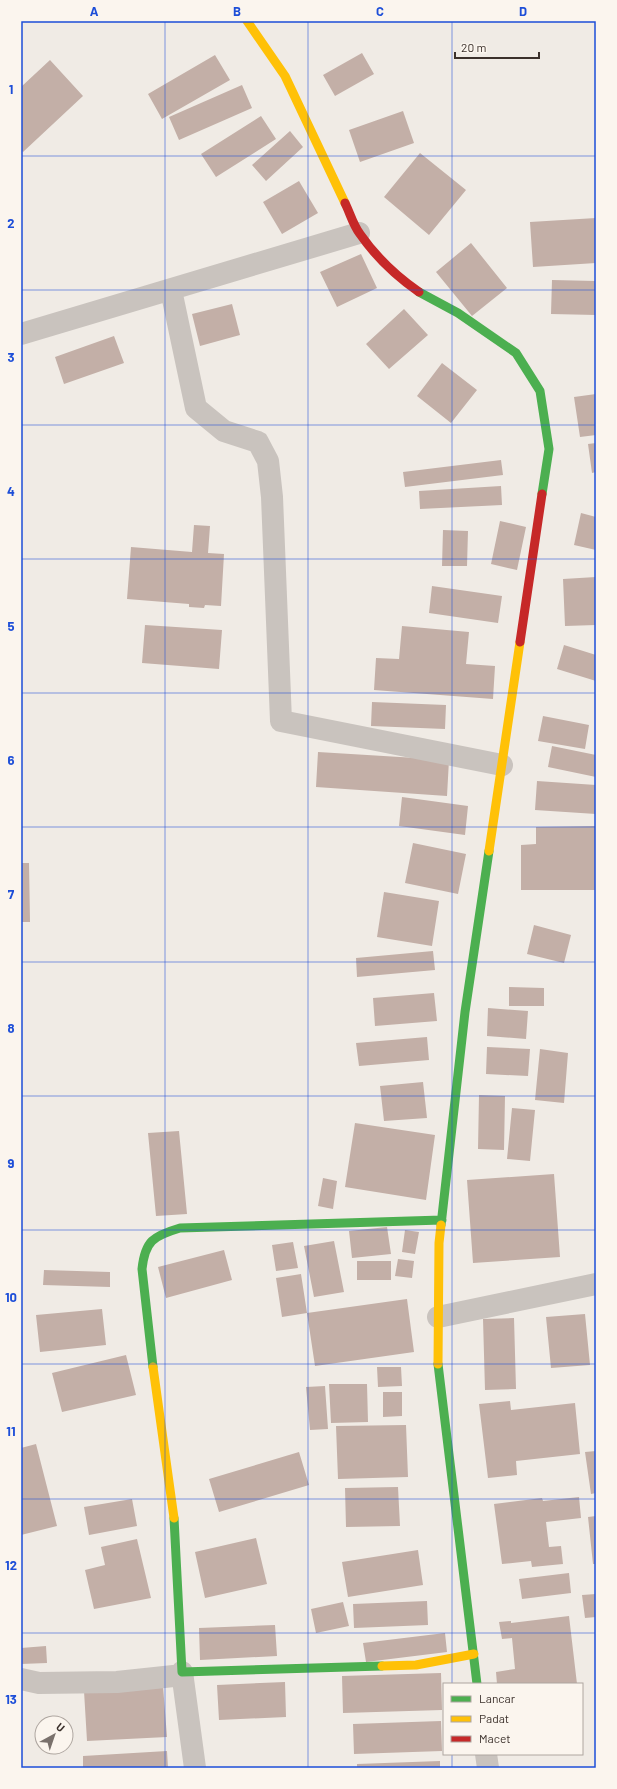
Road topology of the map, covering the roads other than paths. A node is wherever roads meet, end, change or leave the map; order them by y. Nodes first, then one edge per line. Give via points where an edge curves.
1 (247, 21) edge
2 (359, 233) junction
3 (172, 290) junction
4 (21, 334) edge
5 (502, 765) junction
6 (442, 1220) junction
7 (596, 1284) edge
8 (438, 1318) junction
9 (474, 1654) junction
10 (182, 1673) junction
11 (21, 1680) edge
12 (477, 1683) edge
13 (486, 1755) edge
14 (195, 1768) edge
15 (488, 1768) edge

1 - 2 street via 285,76
2 - 3 street
2 - 5 street via 379,258 401,278 516,353 540,392 550,450
3 - 4 street
3 - 5 street via 196,408 224,432 258,442 268,461 272,497 281,721
5 - 6 street via 465,1012
6 - 8 street via 438,1244
6 - 10 street via 180,1228 155,1238 144,1253 143,1276 155,1381 173,1506
7 - 8 street
8 - 9 street via 437,1358
9 - 10 street via 416,1665
9 - 12 street
10 - 11 street via 117,1682 39,1683
10 - 14 street
13 - 15 street

